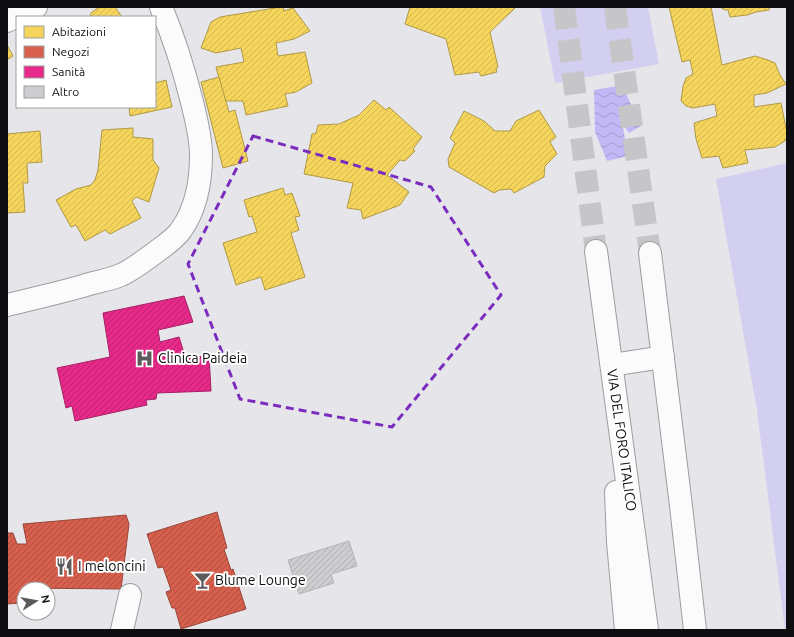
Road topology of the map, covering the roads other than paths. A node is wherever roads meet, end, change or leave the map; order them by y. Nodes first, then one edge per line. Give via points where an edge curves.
1 (36, 7) edge
2 (161, 7) edge
3 (19, 16) edge
4 (16, 17) edge
5 (7, 22) edge
6 (596, 251) tunnel mouth
7 (650, 253) tunnel mouth
8 (7, 306) edge
9 (663, 358) junction
10 (612, 365) junction
11 (681, 506) junction
12 (130, 595) dead end
13 (122, 630) edge
14 (626, 630) edge
15 (647, 630) edge
16 (695, 630) edge
17 (705, 630) edge

1 - 3 main road
2 - 8 main road via 180,57 201,154 197,194 186,223 173,239 122,274
4 - 5 main road
6 - 10 main road, VIA DEL FORO ITALICO
7 - 9 main road
9 - 10 main road
9 - 11 main road
10 - 14 main road via 618,542
10 - 15 main road, VIA DEL FORO ITALICO
11 - 16 main road
11 - 17 main road
12 - 13 main road

